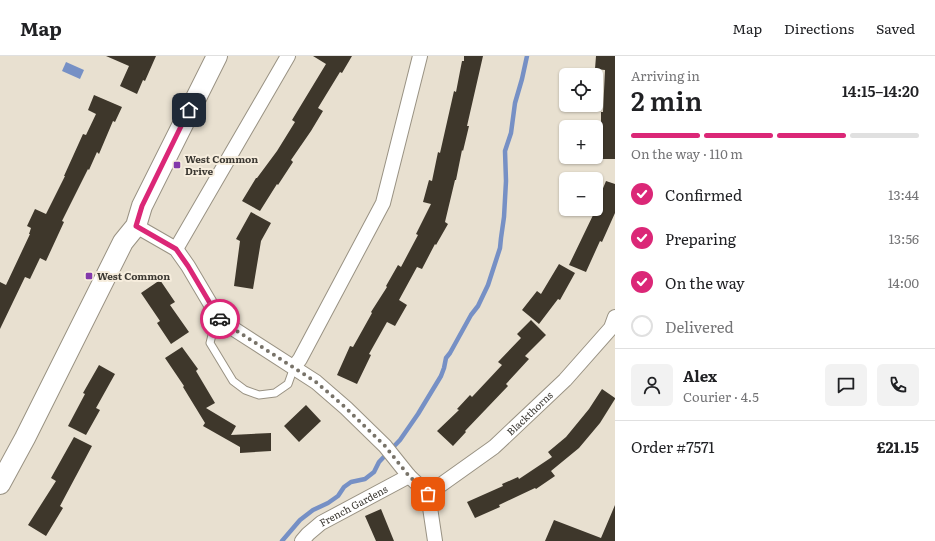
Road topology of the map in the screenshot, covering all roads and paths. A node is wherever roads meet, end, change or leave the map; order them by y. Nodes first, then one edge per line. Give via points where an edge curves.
1 (216, 56) edge
2 (288, 56) edge
3 (420, 56) edge
4 (136, 226) junction
5 (176, 249) junction
6 (223, 322) junction
7 (614, 324) edge
8 (294, 367) junction
9 (409, 476) junction
10 (0, 484) edge
11 (428, 494) junction
12 (302, 541) edge
13 (435, 541) edge

1 - 4 main road via 142,206
2 - 5 street
3 - 8 street via 383,203
4 - 5 street
4 - 10 main road via 124,242
5 - 6 street
6 - 8 street
6 - 8 lane via 213,331 210,344 234,381 245,390 258,395 274,393 288,384
7 - 11 street, Blackthorns via 565,380 494,447
8 - 9 street via 346,408 389,451
9 - 11 street
9 - 12 street, French Gardens via 321,523
11 - 13 street

